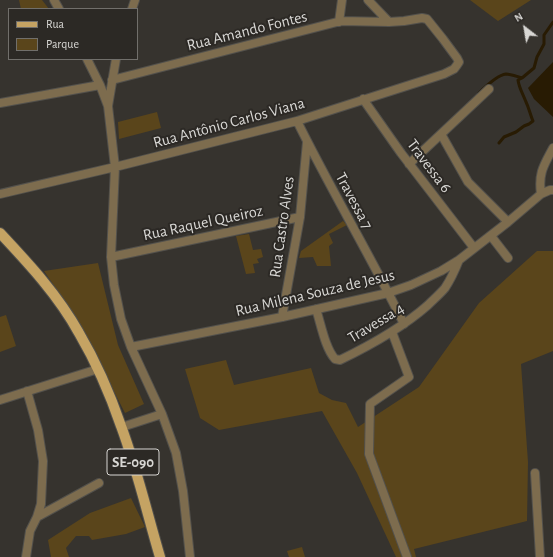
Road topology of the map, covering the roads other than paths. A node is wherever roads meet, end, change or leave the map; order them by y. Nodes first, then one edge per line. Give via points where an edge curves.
1 (342, 0) edge
2 (368, 0) edge
3 (339, 22) junction
4 (389, 22) junction
5 (88, 60) edge
6 (116, 60) edge
7 (458, 62) joint
8 (112, 80) junction
9 (100, 85) junction
10 (488, 90) dead end
11 (363, 99) junction
12 (0, 103) edge
13 (108, 106) junction
14 (297, 121) junction
15 (441, 134) junction
16 (307, 141) junction
17 (553, 148) edge
18 (409, 164) junction
19 (115, 167) junction
20 (551, 190) edge
21 (0, 194) edge
22 (541, 194) junction
23 (300, 217) junction
24 (508, 222) junction
25 (0, 233) edge
26 (492, 236) junction
27 (474, 248) junction
28 (111, 257) junction
29 (508, 258) dead end
30 (459, 260) junction
31 (388, 293) junction
32 (316, 309) junction
33 (282, 317) junction
34 (404, 324) junction
35 (392, 332) junction
36 (131, 347) junction
37 (98, 369) junction
38 (27, 391) junction
39 (0, 400) edge
40 (162, 414) junction
41 (122, 427) junction
42 (534, 473) dead end
43 (99, 482) dead end
44 (37, 517) junction
45 (26, 557) edge
46 (160, 557) edge
47 (190, 557) edge
48 (407, 557) edge
49 (540, 557) edge

1 - 3 street
2 - 4 street
3 - 4 street, Rua Amando Fontes
3 - 8 street, Rua Amando Fontes
4 - 7 street, Rua Amando Fontes via 427,19
5 - 9 street
6 - 8 street
7 - 11 street, Rua Antônio Carlos Viana via 454,69 444,74
8 - 13 street
9 - 12 street
9 - 13 street
10 - 15 street
11 - 14 street, Rua Antônio Carlos Viana
11 - 18 street, Travessa 6
13 - 19 street
14 - 16 street, Travessa 7
14 - 19 street, Rua Antônio Carlos Viana
15 - 18 street
15 - 24 street via 468,182
16 - 23 street, Rua Castro Alves
16 - 31 street, Travessa 7
17 - 22 street via 541,173
18 - 27 street, Travessa 6
19 - 21 street, Rua Antônio Carlos Viana
19 - 28 street
20 - 22 street, Rua Milena Souza de Jesus
22 - 24 street, Rua Milena Souza de Jesus
23 - 28 street, Rua Raquel Queiroz
23 - 33 street, Rua Castro Alves
24 - 26 street, Rua Milena Souza de Jesus
25 - 37 main road, SE-090 via 49,288 78,332
26 - 27 street, Rua Milena Souza de Jesus
26 - 29 street
27 - 30 street, Rua Milena Souza de Jesus
28 - 36 street via 118,306
30 - 31 street, Rua Milena Souza de Jesus via 426,278
30 - 34 street, Travessa 4 via 445,288
31 - 32 street, Rua Milena Souza de Jesus
31 - 34 street, Travessa 7
32 - 33 street, Rua Milena Souza de Jesus
32 - 35 street, Travessa 4 via 329,350 337,360
33 - 36 street, Rua Milena Souza de Jesus
34 - 35 street, Travessa 4
35 - 48 street via 409,377 370,404 369,454
36 - 40 street
37 - 38 street
37 - 41 main road, SE-090
38 - 39 street
38 - 44 street via 38,430 43,461 42,499
40 - 41 street
40 - 47 street via 179,469
41 - 46 main road, SE-090
42 - 49 street
43 - 44 street
44 - 45 street via 30,531

